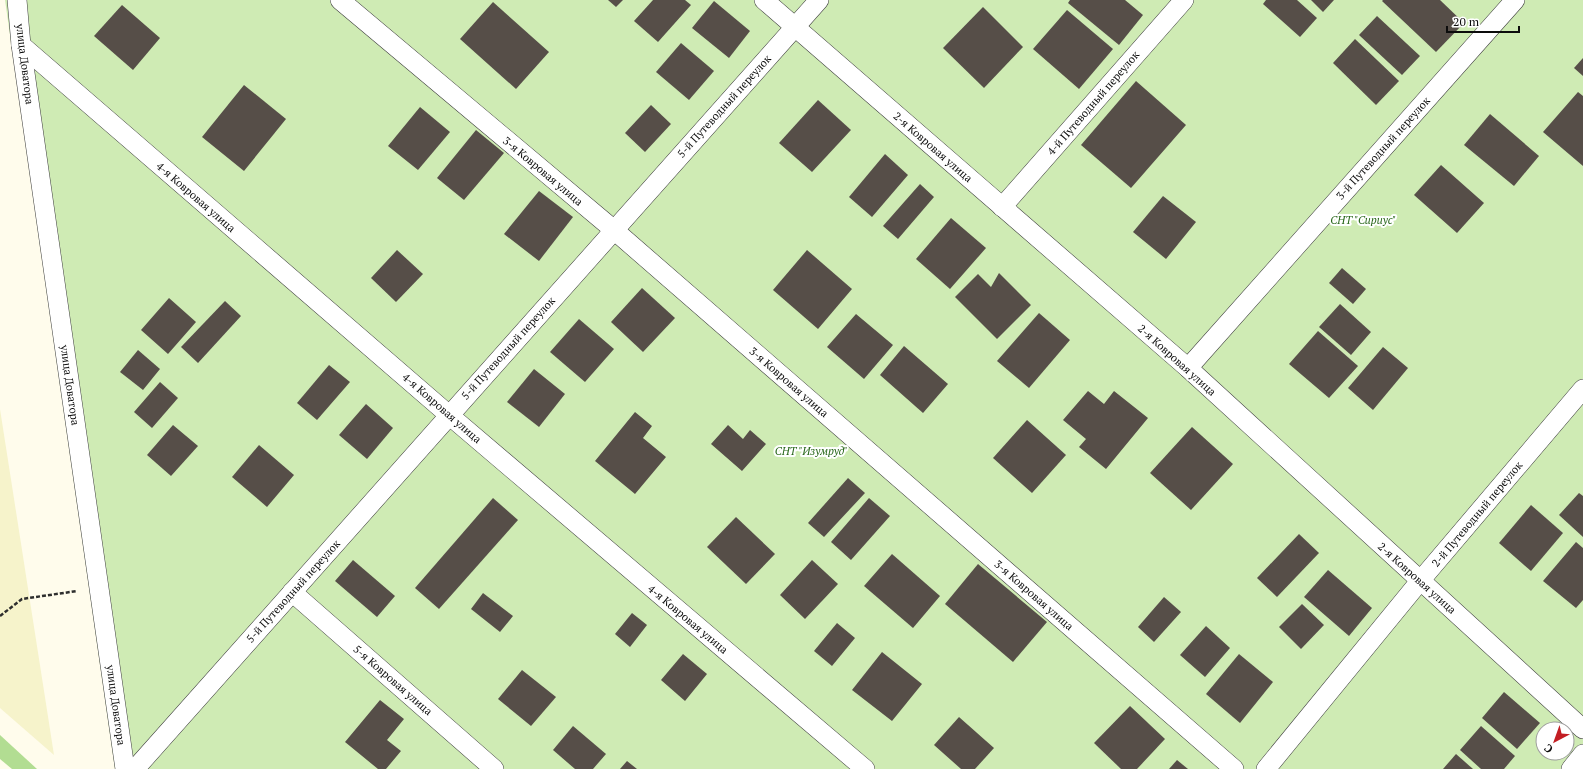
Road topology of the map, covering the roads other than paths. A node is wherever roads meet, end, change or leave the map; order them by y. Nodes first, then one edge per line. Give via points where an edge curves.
1 (17, 0) edge
2 (340, 0) edge
3 (764, 0) edge
4 (818, 0) edge
5 (1184, 0) edge
6 (1514, 0) edge
7 (794, 27) junction
8 (21, 45) junction
9 (1002, 207) junction
10 (614, 230) junction
11 (1188, 368) junction
12 (1583, 389) edge
13 (449, 415) junction
14 (1420, 581) junction
15 (292, 592) junction
16 (1583, 729) edge
17 (1583, 754) edge
18 (125, 769) edge
19 (135, 769) edge
20 (494, 769) edge
21 (864, 769) edge
22 (1234, 769) edge
23 (1266, 769) edge
24 (1571, 769) edge

1 - 8 street, улица Доватора
2 - 10 street, 3-я Ковровая улица
3 - 7 street, 2-я Ковровая улица
4 - 7 street, 5-й Путеводный переулок
5 - 9 street, 4-й Путеводный переулок
6 - 11 street, 3-й Путеводный переулок
7 - 9 street, 2-я Ковровая улица
7 - 10 street, 5-й Путеводный переулок
8 - 13 street, 4-я Ковровая улица
8 - 18 street, улица Доватора
9 - 11 street, 2-я Ковровая улица
10 - 13 street, 5-й Путеводный переулок
10 - 22 street, 3-я Ковровая улица
11 - 14 street, 2-я Ковровая улица
12 - 14 street, 2-й Путеводный переулок
13 - 15 street, 5-й Путеводный переулок
13 - 21 street, 4-я Ковровая улица
14 - 16 street, 2-я Ковровая улица
14 - 23 street, 2-й Путеводный переулок
15 - 19 street, 5-й Путеводный переулок
15 - 20 street, 5-я Ковровая улица
17 - 24 street

